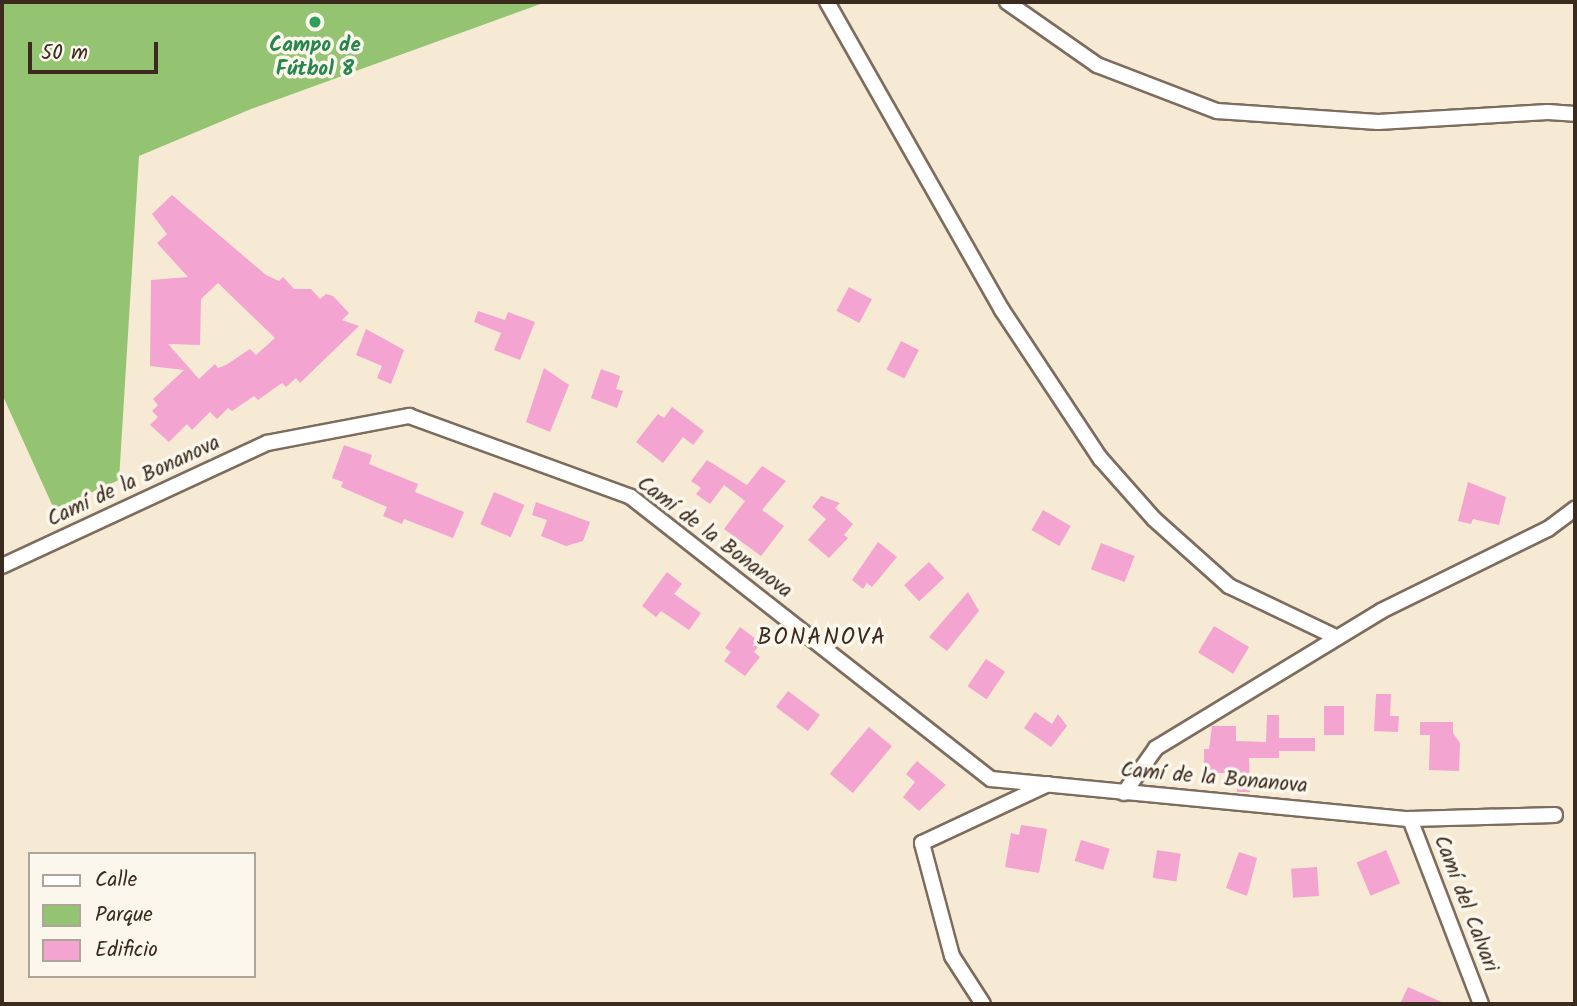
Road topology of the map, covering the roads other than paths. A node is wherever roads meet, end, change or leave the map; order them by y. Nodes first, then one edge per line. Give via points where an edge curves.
1 (827, 2) edge
2 (1007, 2) edge
3 (1575, 114) edge
4 (1575, 509) edge
5 (2, 566) edge
6 (1336, 637) junction
7 (1049, 783) junction
8 (1124, 793) junction
9 (1555, 815) dead end
10 (1410, 818) junction
11 (983, 1004) edge
12 (1480, 1004) edge

1 - 6 street via 1002,310 1100,458 1154,519 1230,586
2 - 3 street via 1097,65 1217,111 1378,122
4 - 6 street via 1548,529
5 - 7 street, Camí de la Bonanova via 267,443 409,416 631,497 991,779
6 - 8 street via 1156,748
7 - 8 street, Camí de la Bonanova
7 - 11 street via 922,843 952,956
8 - 10 street, Camí de la Bonanova
9 - 10 street, Camí de la Bonanova
10 - 12 street, Camí del Calvari

